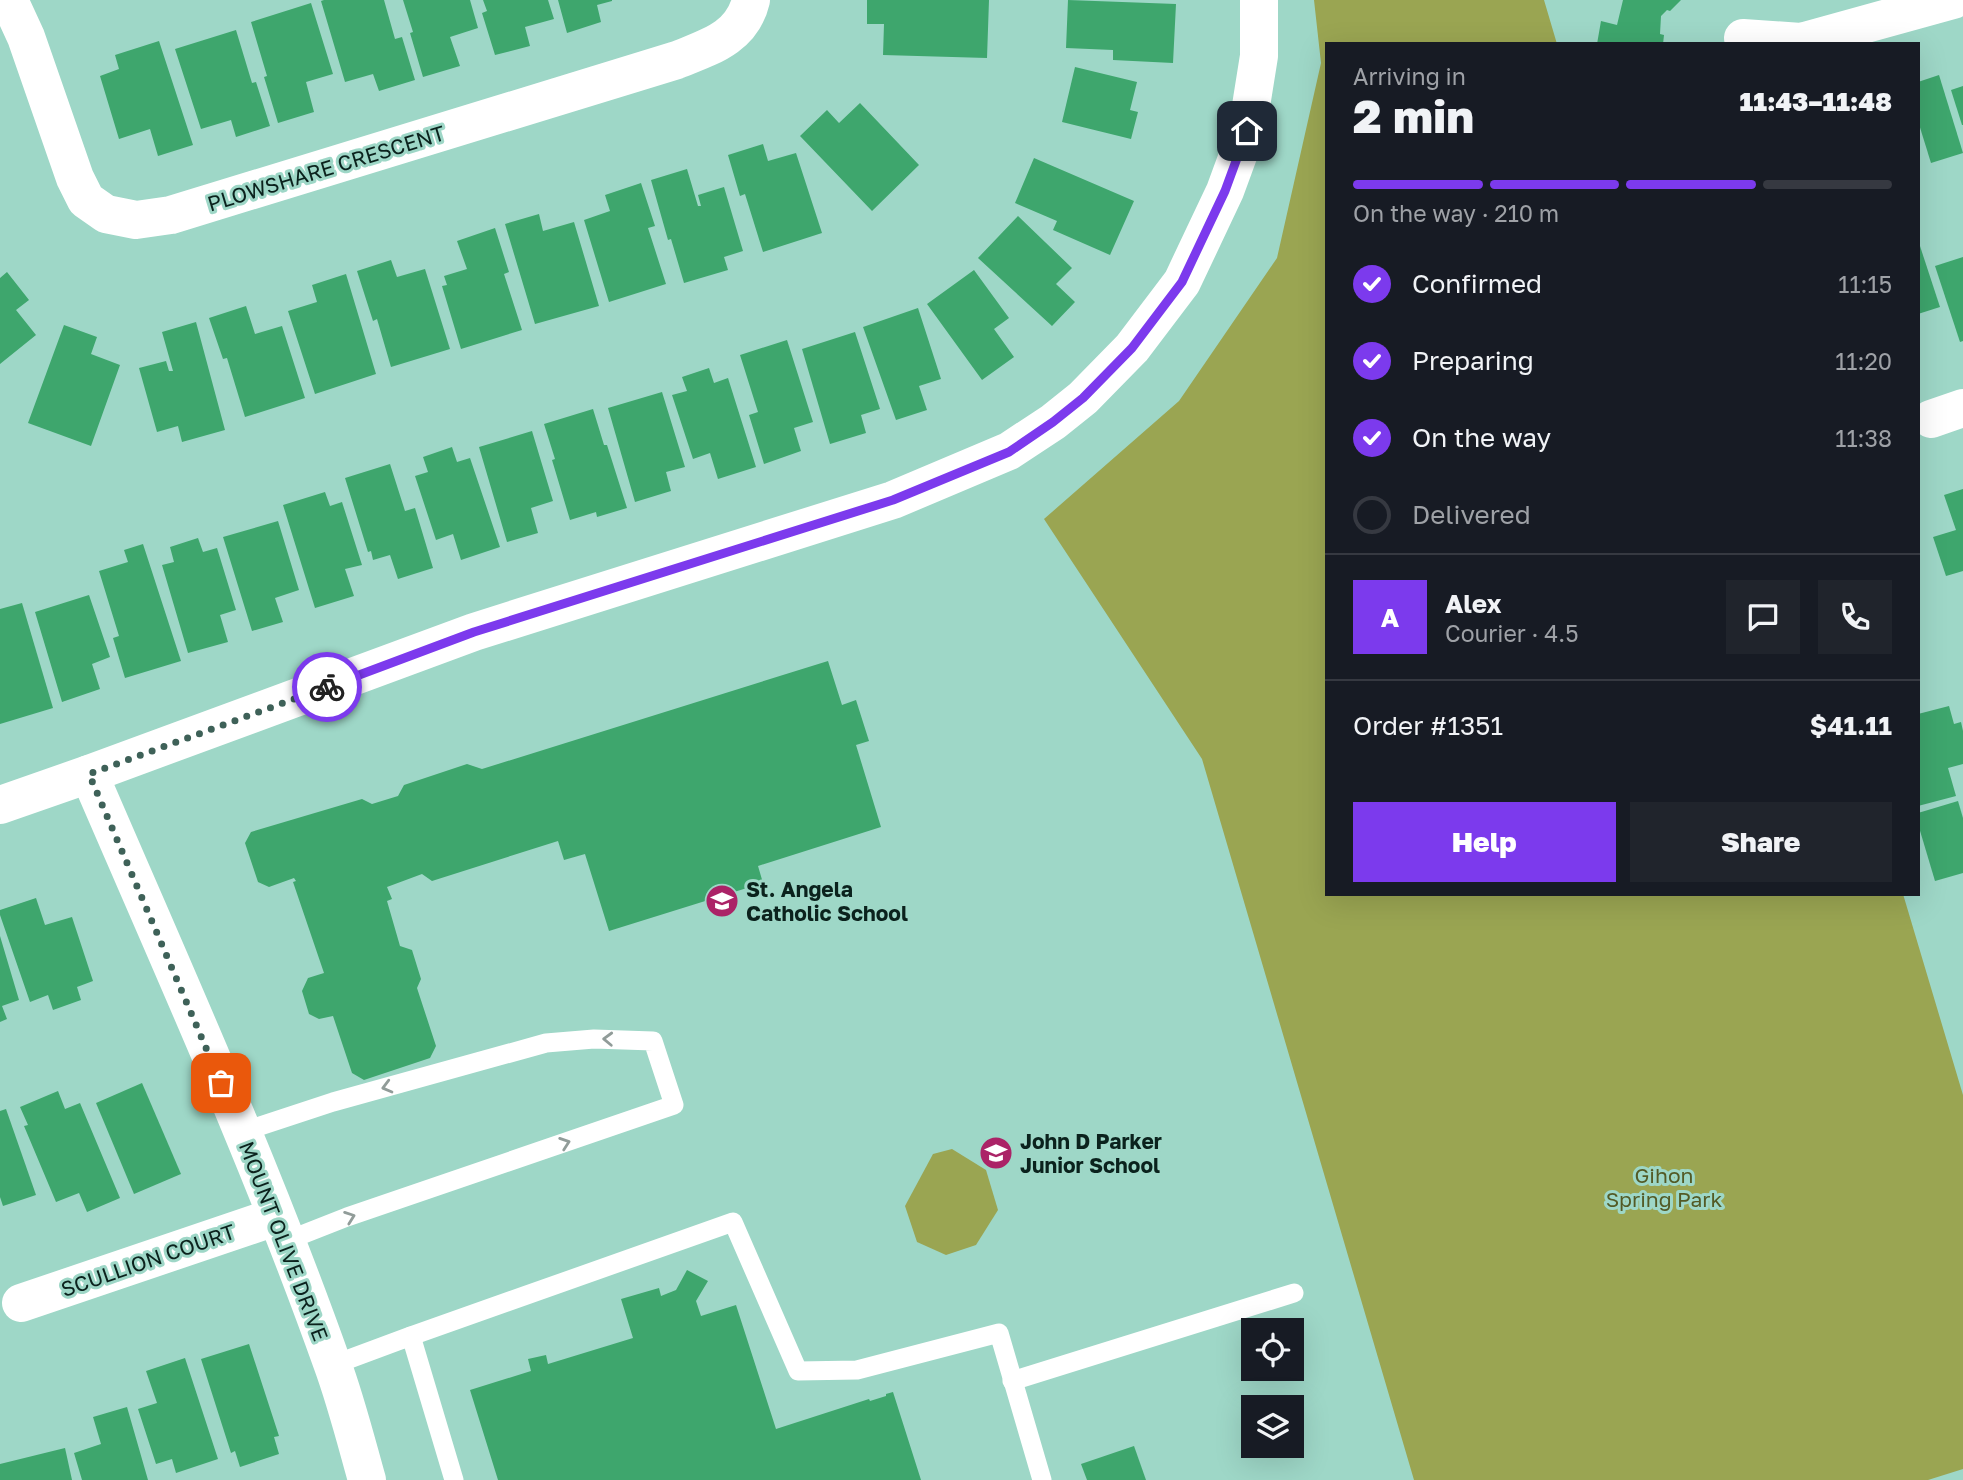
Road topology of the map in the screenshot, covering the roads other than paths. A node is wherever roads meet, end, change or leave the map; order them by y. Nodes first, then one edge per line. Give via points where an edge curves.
1 (9, 0) edge
2 (751, 0) edge
3 (1259, 0) edge
4 (1953, 0) edge
5 (1743, 38) dead end
6 (89, 774) junction
7 (0, 804) edge
8 (242, 1132) junction
9 (281, 1229) junction
10 (1294, 1293) dead end
11 (21, 1304) dead end
12 (411, 1336) junction
13 (333, 1365) junction
14 (1012, 1381) junction
15 (367, 1480) edge
16 (454, 1480) edge
17 (1042, 1480) edge

1 - 2 street, PLOWSHARE CRESCENT via 86,200 106,214 136,220 171,215 677,60 732,35
3 - 6 street via 1259,56 1247,131 1225,191 1182,282 1132,348 1083,398 1009,452 893,500 474,632
4 - 5 street via 1801,42
6 - 7 street
6 - 8 street, MOUNT OLIVE DRIVE
8 - 9 street, MOUNT OLIVE DRIVE
9 -> 8 lane via 347,1217 674,1105 653,1041 546,1043
9 - 11 street, SCULLION COURT
9 - 13 street, MOUNT OLIVE DRIVE
10 - 14 lane
12 - 13 lane
12 - 14 lane via 733,1222 798,1371 857,1370 999,1333
12 - 16 lane
13 - 15 street, MOUNT OLIVE DRIVE
14 - 17 lane

